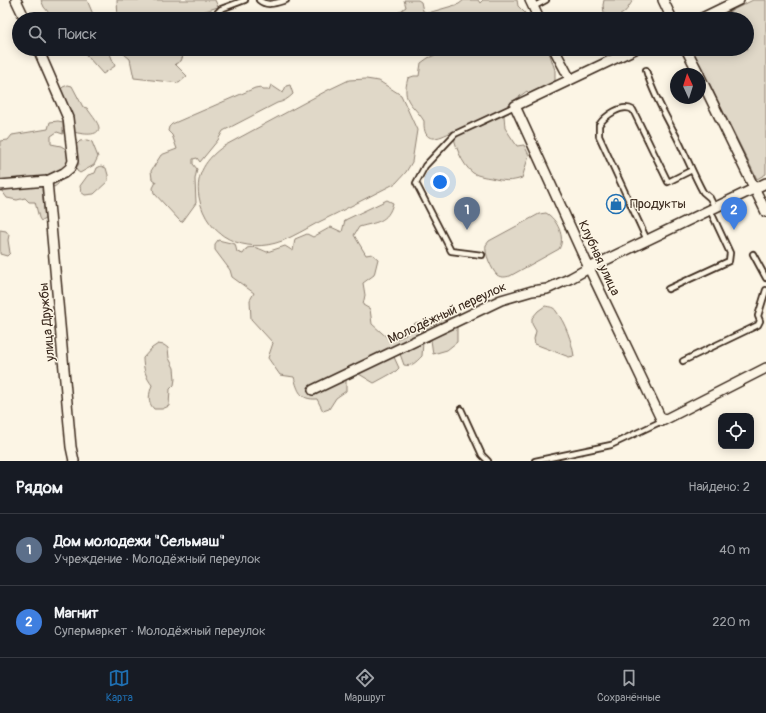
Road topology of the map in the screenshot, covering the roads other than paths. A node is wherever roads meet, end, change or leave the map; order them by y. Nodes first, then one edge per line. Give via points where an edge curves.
1 (16, 0) edge
2 (245, 0) edge
3 (259, 0) edge
4 (286, 0) edge
5 (546, 0) edge
6 (663, 0) edge
7 (739, 0) edge
8 (532, 3) edge
9 (22, 12) edge
10 (218, 12) edge
11 (669, 12) edge
12 (714, 12) edge
13 (41, 56) edge
14 (558, 56) edge
15 (620, 56) edge
16 (690, 56) edge
17 (696, 68) edge
18 (646, 70) dead end
19 (570, 79) junction
20 (706, 89) edge
21 (515, 106) junction
22 (692, 170) junction
23 (47, 181) junction
24 (766, 183) edge
25 (0, 185) edge
26 (755, 188) junction
27 (713, 209) junction
28 (766, 212) edge
29 (647, 240) junction
30 (753, 254) dead end
31 (482, 255) dead end
32 (589, 268) junction
33 (766, 278) edge
34 (668, 289) dead end
35 (766, 290) edge
36 (683, 361) dead end
37 (766, 368) edge
38 (313, 390) dead end
39 (461, 409) dead end
40 (662, 421) junction
41 (74, 461) edge
42 (488, 461) edge
43 (535, 461) edge

1 - 9 street
2 - 10 lane
3 - 4 lane via 268,4
5 - 8 lane
6 - 11 street
7 - 12 street
13 - 23 street via 68,118 73,161 64,173
14 - 19 street
15 - 19 street
16 - 17 street
18 - 22 lane via 662,112
19 - 21 street
20 - 26 street
21 - 31 lane via 455,134 425,166 416,183 451,251
21 - 32 street, Клубная улица
22 - 27 lane via 703,192 710,198
22 - 29 lane via 668,182 630,108 611,113 599,125 598,136
23 - 25 street
23 - 41 street, улица Дружбы
24 - 26 street, Молодёжный переулок
26 - 27 street, Молодёжный переулок
26 - 28 street
27 - 29 street, Молодёжный переулок
27 - 34 lane via 730,252 729,260
29 - 32 street, Молодёжный переулок
30 - 33 lane
32 - 38 street, Молодёжный переулок via 547,289 501,300
32 - 40 street, Клубная улица
35 - 36 lane via 758,316 758,325
37 - 40 street
39 - 42 lane via 482,454
40 - 43 lane via 611,445

